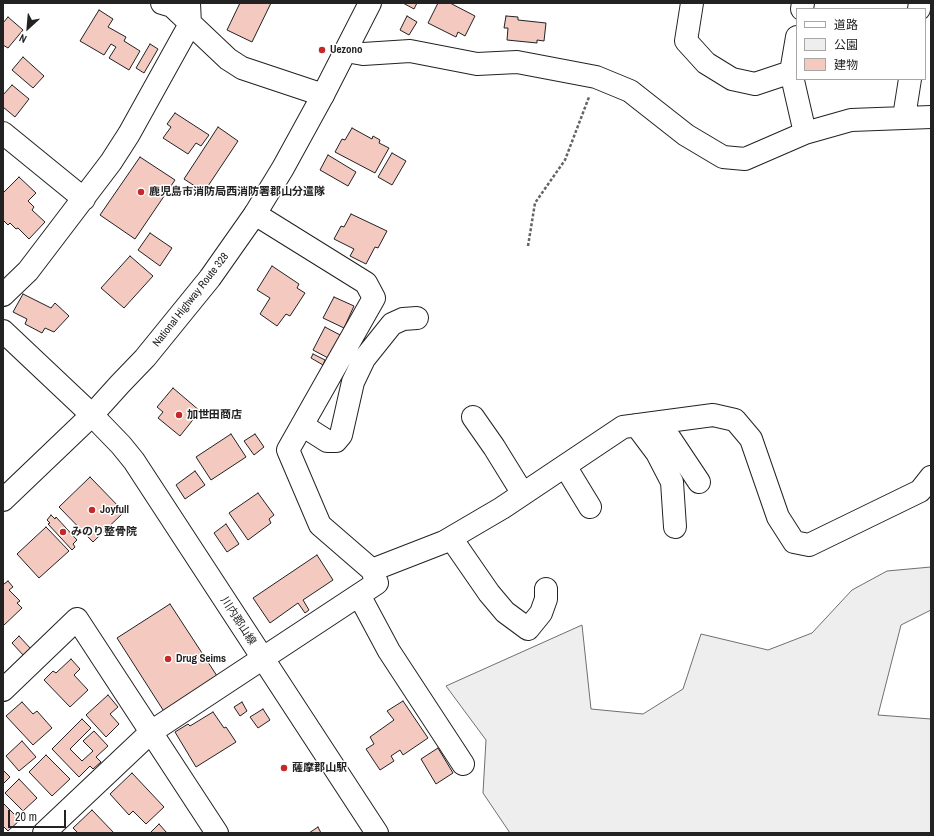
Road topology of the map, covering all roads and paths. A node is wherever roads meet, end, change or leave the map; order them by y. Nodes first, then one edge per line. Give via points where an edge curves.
1 (162, 3) edge
2 (370, 3) edge
3 (692, 3) edge
4 (189, 14) edge
5 (796, 43) edge
6 (346, 51) junction
7 (791, 72) junction
8 (596, 77) junction
9 (910, 80) edge
10 (323, 95) junction
11 (904, 117) junction
12 (931, 117) edge
13 (3, 133) edge
14 (805, 133) junction
15 (84, 199) junction
16 (255, 214) junction
17 (528, 246) dead end
18 (3, 296) edge
19 (417, 318) dead end
20 (3, 331) edge
21 (92, 415) junction
22 (473, 417) dead end
23 (659, 422) junction
24 (302, 425) junction
25 (636, 426) junction
26 (565, 466) junction
27 (699, 482) dead end
28 (928, 486) edge
29 (523, 494) junction
30 (3, 500) edge
31 (590, 507) dead end
32 (675, 527) dead end
33 (451, 538) junction
34 (372, 570) junction
35 (546, 589) dead end
36 (359, 595) junction
37 (263, 659) junction
38 (3, 690) edge
39 (151, 732) junction
40 (463, 764) dead end
41 (44, 833) edge
42 (217, 833) edge
43 (377, 833) edge

1 - 4 main road
2 - 6 main road, National Highway Route 328
3 - 7 main road via 686,41 706,63 732,79 755,84
4 - 10 main road via 228,60 242,68
4 - 15 main road via 129,134
5 - 7 main road
6 - 8 main road via 363,54 410,51 477,64 517,62
6 - 10 main road, National Highway Route 328
7 - 14 main road
8 - 14 main road via 630,91 686,135 723,157 745,159
8 - 17 path via 565,160 535,203
9 - 11 main road
10 - 16 main road, National Highway Route 328
11 - 12 main road
11 - 14 main road via 851,120
13 - 15 main road
15 - 18 main road via 28,271
16 - 21 main road, National Highway Route 328 via 210,278 145,358
16 - 24 main road via 366,283 374,298
19 - 24 main road via 403,319 392,324 364,359 353,382 341,435 336,441 327,441
20 - 21 main road, 川内郡山線
21 - 30 main road, National Highway Route 328
21 - 37 main road, 川内郡山線 via 134,460
22 - 29 main road
23 - 25 main road
23 - 27 main road
23 - 28 main road via 713,415 735,420 751,439 778,517 794,542 809,545
24 - 34 main road via 288,450 320,525
25 - 26 main road via 623,427
25 - 32 main road via 657,453 672,482
26 - 29 main road
26 - 31 main road
29 - 33 main road
33 - 34 main road
33 - 35 main road via 489,593 506,612 528,629 541,613 546,600
34 - 36 main road via 377,583
36 - 37 main road
36 - 40 main road via 389,651
37 - 39 main road
37 - 43 main road, 川内郡山線
38 - 39 main road via 77,619
39 - 41 main road
39 - 42 main road

